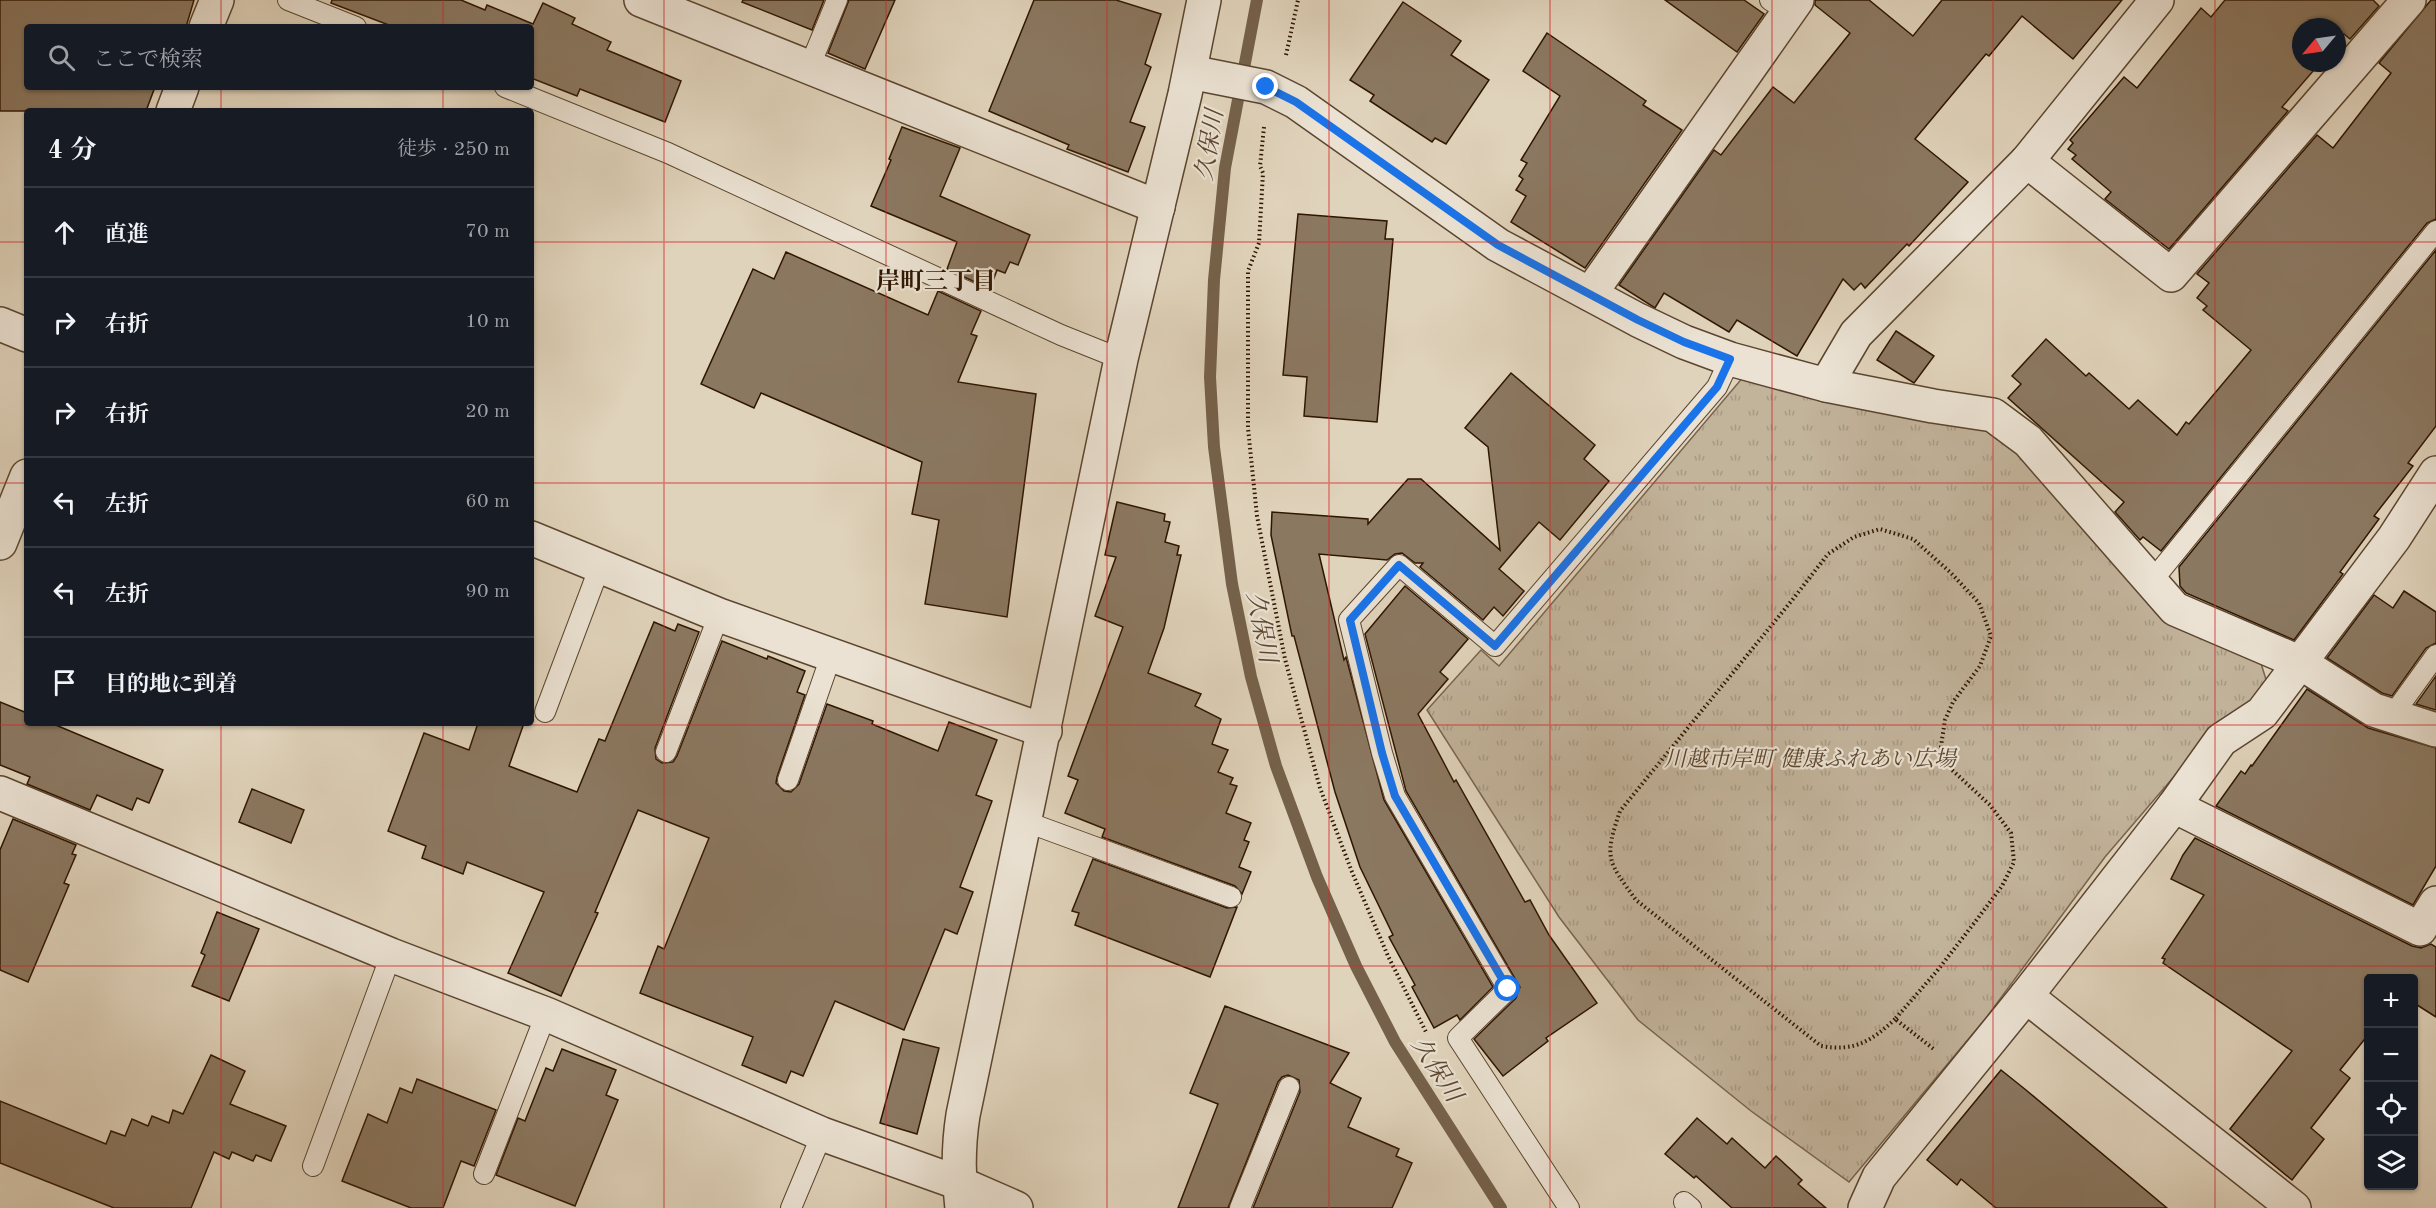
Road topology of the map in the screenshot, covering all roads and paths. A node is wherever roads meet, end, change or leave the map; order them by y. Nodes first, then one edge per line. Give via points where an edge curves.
1 (217, 0) edge
2 (288, 0) edge
3 (643, 0) edge
4 (837, 0) edge
5 (1204, 0) edge
6 (1298, 0) edge
7 (2157, 0) edge
8 (2409, 0) edge
9 (1785, 4) edge
10 (207, 24) edge
11 (348, 24) edge
12 (809, 68) junction
13 (1200, 74) junction
14 (1275, 75) junction
15 (182, 90) edge
16 (512, 90) edge
17 (174, 108) edge
18 (1264, 124) dead end
19 (2027, 161) junction
20 (1158, 207) junction
21 (2436, 231) edge
22 (1590, 294) junction
23 (0, 324) edge
24 (24, 334) edge
25 (1121, 359) junction
26 (1730, 359) junction
27 (1826, 385) junction
28 (2436, 474) edge
29 (24, 483) edge
30 (534, 539) edge
31 (0, 543) edge
32 (600, 566) junction
33 (2152, 581) junction
34 (719, 615) junction
35 (832, 653) junction
36 (2436, 655) edge
37 (2301, 663) junction
38 (545, 712) dead end
39 (2392, 716) junction
40 (2436, 729) edge
41 (1045, 731) junction
42 (666, 752) dead end
43 (788, 780) dead end
44 (0, 793) edge
45 (2175, 806) junction
46 (1024, 821) junction
47 (1231, 897) dead end
48 (2436, 903) edge
49 (391, 955) junction
50 (2026, 996) junction
51 (546, 1014) junction
52 (1894, 1019) junction
53 (1429, 1036) dead end
54 (1964, 1073) junction
55 (1289, 1087) dead end
56 (822, 1134) junction
57 (313, 1166) dead end
58 (484, 1174) dead end
59 (960, 1195) edge
60 (791, 1208) edge
61 (1016, 1208) edge
62 (1240, 1208) edge
63 (1569, 1208) edge
64 (1865, 1208) edge
65 (2294, 1208) edge

1 - 10 street
2 - 11 lane
3 - 12 street
4 - 12 lane
5 - 13 street
6 - 14 path
7 - 19 street
8 - 19 street via 2171,275
9 - 22 street
12 - 20 street
13 - 14 street
13 - 20 street
14 - 22 street via 1296,102 1498,245
15 - 17 street
16 - 25 lane via 668,153
18 - 53 path via 1259,243 1248,271 1248,428 1257,516 1285,659 1320,788 1388,956
19 - 27 street via 1856,334
20 - 25 street
21 - 33 lane
22 - 26 street via 1684,342
23 - 24 street
25 - 41 street
26 - 27 street
26 - 63 lane via 1717,387 1495,646 1399,565 1350,620 1395,796 1508,989 1458,1038
27 - 33 street via 1993,415 2028,441
28 - 37 street via 2394,538
29 - 31 street
30 - 32 street
32 - 34 street
32 - 38 lane
33 - 37 street via 2175,609
34 - 35 street
34 - 42 lane
35 - 41 street
35 - 43 lane
36 - 39 lane
37 - 39 street via 2374,710
37 - 45 street via 2262,713 2221,740
39 - 40 street
41 - 46 street
44 - 49 street
45 - 48 street via 2420,929
45 - 50 street
46 - 47 lane
46 - 59 street via 963,1115 958,1146
49 - 51 street
49 - 57 lane
50 - 54 street
50 - 65 street
51 - 56 street
51 - 58 lane
52 - 52 path via 1975,922 2002,886 2014,862 2011,833 1990,805 1952,770 1941,746 1953,702 1980,666 1991,636 1978,603 1913,539 1880,529 1854,537 1828,554 1620,811 1609,843 1613,868 1636,900 1821,1046 1840,1050 1860,1044 1878,1035
52 - 54 path
54 - 64 street via 1879,1177
55 - 62 lane
56 - 59 street
56 - 60 lane
59 - 61 street

